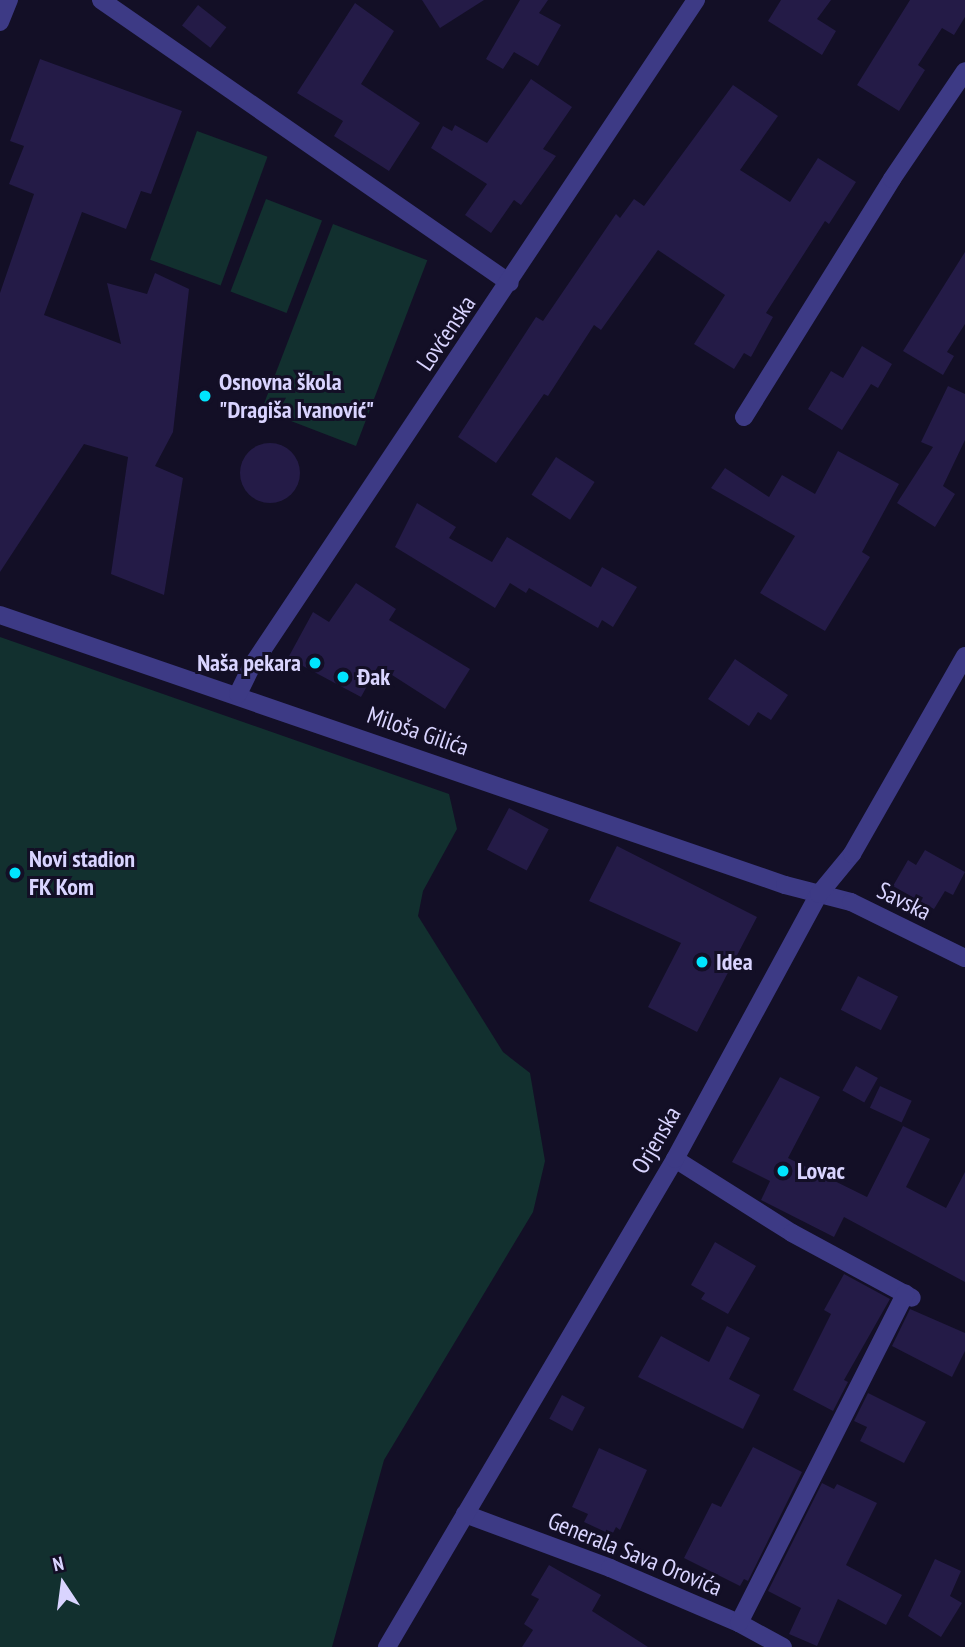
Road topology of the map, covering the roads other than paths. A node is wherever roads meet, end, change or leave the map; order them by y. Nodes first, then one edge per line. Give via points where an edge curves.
1 (9, 0) edge
2 (101, 0) edge
3 (696, 0) edge
4 (0, 22) edge
5 (965, 71) edge
6 (509, 283) junction
7 (744, 417) dead end
8 (0, 615) edge
9 (965, 656) edge
10 (238, 694) junction
11 (819, 894) junction
12 (965, 958) edge
13 (674, 1160) junction
14 (466, 1514) junction
15 (739, 1623) junction
16 (387, 1647) edge
17 (783, 1647) edge

1 - 4 street
2 - 6 street
3 - 6 street, Lovćenska
5 - 7 street
6 - 10 street, Lovćenska via 251,667
8 - 10 street, Miloša Gilića
9 - 11 street, Orjenska via 852,854
10 - 11 street, Miloša Gilića
11 - 12 street, Savska via 851,902
11 - 13 street, Orjenska
13 - 14 street, Orjenska
13 - 15 street via 792,1233 909,1296
14 - 15 street, Generala Sava Orovića
14 - 16 street, Orjenska
15 - 17 street, Generala Sava Orovića

